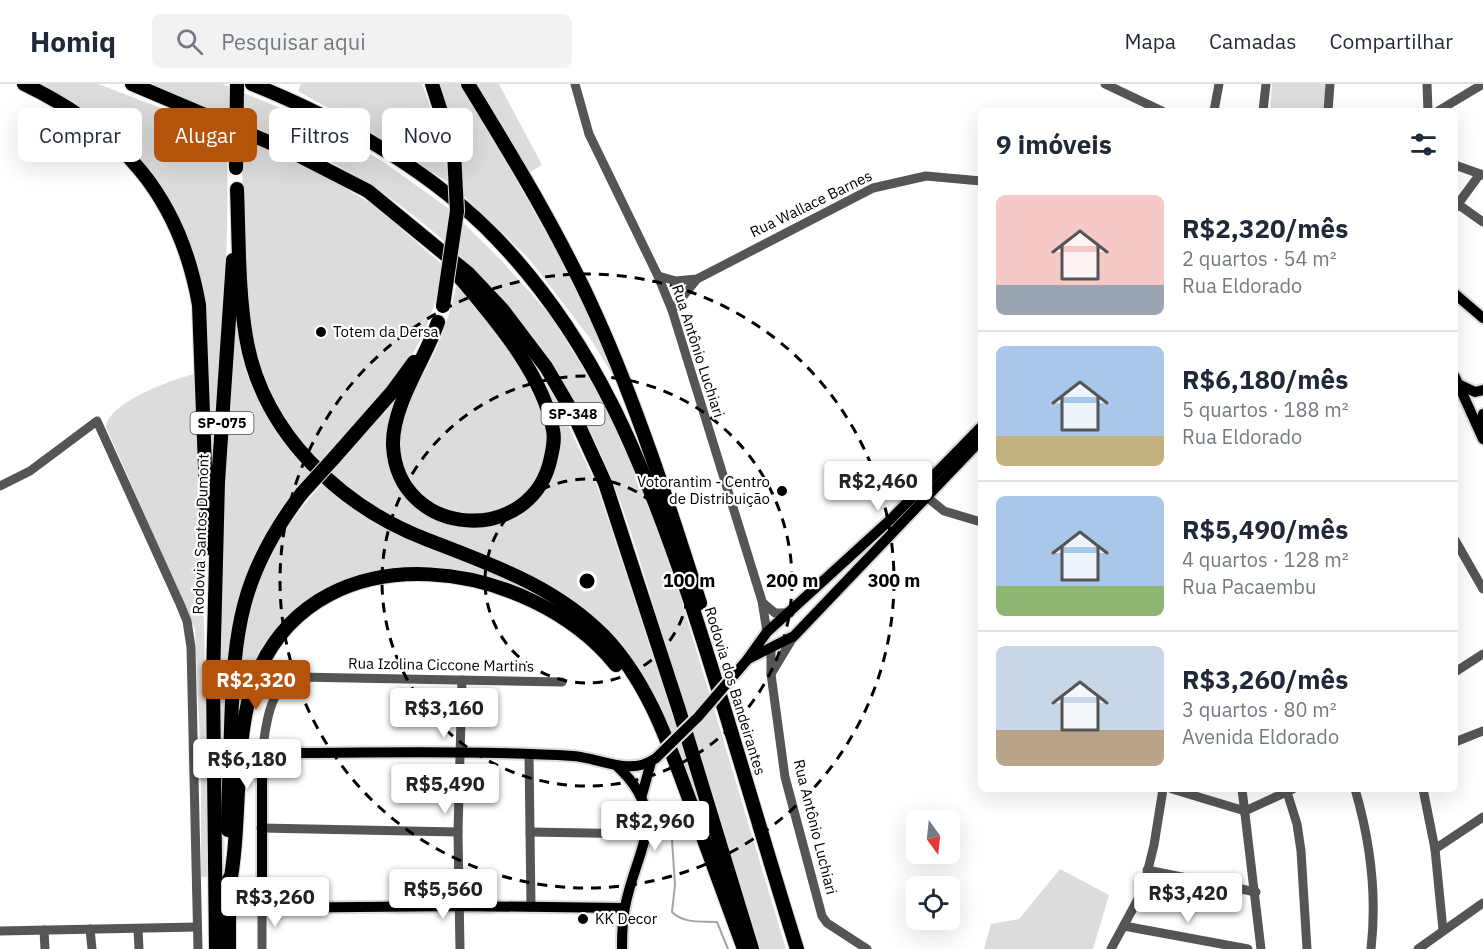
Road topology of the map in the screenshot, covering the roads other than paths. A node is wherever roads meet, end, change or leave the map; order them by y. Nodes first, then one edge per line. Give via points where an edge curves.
1 (24, 84) edge
2 (132, 84) edge
3 (237, 84) edge
4 (252, 84) edge
5 (432, 84) edge
6 (468, 84) edge
7 (575, 84) edge
8 (1105, 84) edge
9 (1219, 84) edge
10 (1266, 84) edge
11 (1330, 84) edge
12 (1427, 84) edge
13 (1483, 84) edge
14 (1155, 108) edge
15 (1215, 108) edge
16 (1263, 108) edge
17 (1328, 108) edge
18 (1428, 108) edge
19 (1443, 108) edge
20 (1458, 166) edge
21 (1481, 174) edge
22 (978, 181) edge
23 (237, 189) junction
24 (1458, 206) edge
25 (1458, 208) edge
26 (1483, 222) edge
27 (430, 241) junction
28 (658, 276) junction
29 (697, 279) junction
30 (1458, 297) edge
31 (672, 310) junction
32 (1482, 317) edge
33 (438, 322) junction
34 (1458, 381) edge
35 (1458, 384) edge
36 (1483, 390) edge
37 (1483, 414) edge
38 (1483, 428) edge
39 (978, 430) edge
40 (1483, 440) edge
41 (978, 443) edge
42 (0, 486) edge
43 (922, 493) junction
44 (978, 520) edge
45 (1458, 545) edge
46 (1483, 589) edge
47 (762, 601) junction
48 (790, 613) junction
49 (767, 632) junction
50 (798, 632) junction
51 (771, 648) junction
52 (1483, 654) edge
53 (748, 659) junction
54 (1458, 670) edge
55 (771, 674) junction
56 (715, 675) junction
57 (213, 679) junction
58 (462, 680) junction
59 (562, 682) dead end
60 (1483, 731) edge
61 (1458, 741) edge
62 (262, 753) junction
63 (460, 753) junction
64 (672, 753) junction
65 (529, 754) junction
66 (653, 760) junction
67 (618, 767) junction
68 (1161, 792) edge
69 (1182, 792) edge
70 (1242, 792) edge
71 (1284, 792) edge
72 (1289, 792) edge
73 (1356, 792) edge
74 (1424, 792) edge
75 (642, 795) junction
76 (1245, 811) junction
77 (1483, 817) edge
78 (261, 828) junction
79 (530, 831) junction
80 (458, 832) junction
81 (646, 834) junction
82 (1435, 849) junction
83 (1147, 870) junction
84 (229, 888) junction
85 (1256, 892) junction
86 (1483, 903) edge
87 (458, 906) junction
88 (531, 907) junction
89 (262, 908) junction
90 (624, 908) junction
91 (1124, 926) junction
92 (197, 927) junction
93 (138, 929) junction
94 (44, 930) junction
95 (90, 930) junction
96 (1443, 930) junction
97 (0, 931) edge
98 (45, 949) edge
99 (92, 949) edge
100 (139, 949) edge
101 (198, 949) edge
102 (216, 949) edge
103 (229, 949) edge
104 (262, 949) edge
105 (460, 949) edge
106 (622, 949) edge
107 (744, 949) edge
108 (752, 949) edge
109 (797, 949) edge
110 (867, 949) edge
111 (1111, 949) edge
112 (1248, 949) edge
113 (1261, 949) edge
114 (1307, 949) edge
115 (1371, 949) edge
116 (1418, 949) edge

1 - 57 highway via 76,112 125,152 164,202 188,255 200,323
2 - 27 highway, SP-348 via 331,170 368,191
3 - 23 highway, Rodovia Santos Dumont / SP-075, bridge
4 - 56 highway, Rodovia dos Bandeirantes / SP-348 via 325,116 392,154 426,179 496,238 557,312 595,370 637,453
5 - 33 highway, bridge via 454,152 457,211
6 - 56 highway via 568,258 614,357 655,464 701,606
7 - 28 street, Rua Antônio Luchiari via 589,134
8 - 14 street
9 - 15 street
10 - 16 street
11 - 17 street
12 - 18 street
13 - 19 street
20 - 21 street
21 - 24 street
22 - 29 street, Rua Wallace Barnes via 926,176 873,188
23 - 57 highway, Rodovia Santos Dumont / SP-075 via 218,482
23 - 64 highway via 242,306 248,347 276,414 302,453 331,483 366,510 415,535 532,582 574,609 606,638 635,676
25 - 26 street
27 - 33 highway via 510,342 552,422 554,447 545,478 526,503 476,522 440,515 420,502 397,466 395,424
27 - 108 highway, SP-348 via 470,274 521,333 546,367 596,460 679,710
28 - 29 street, Rua Wallace Barnes via 676,281
28 - 31 street, Rua Antônio Luchiari
29 - 31 street, Rua Wallace Barnes
30 - 32 main road
31 - 47 street, Rua Antônio Luchiari
33 - 84 highway, bridge via 393,392 302,493 268,544 248,590 238,624 231,688
34 - 36 main road via 1475,392
35 - 40 main road
37 - 38 main road
39 - 43 main road
41 - 43 main road
42 - 92 street via 30,471 97,421 189,632 197,809
43 - 44 street via 944,511
43 - 48 main road
43 - 50 main road
45 - 46 street
47 - 48 street via 775,613
47 - 49 street, Rua Antônio Luchiari
48 - 49 main road
48 - 50 main road
49 - 51 main road
49 - 53 main road
50 - 51 main road
50 - 55 street
51 - 53 main road
51 - 55 street, Rua Antônio Luchiari
52 - 54 street
53 - 66 main road, bridge via 698,717
55 - 110 street, Rua Antônio Luchiari via 786,785 822,916
56 - 109 highway, Rodovia dos Bandeirantes / SP-348
57 - 102 highway, Rodovia Santos Dumont / SP-075
58 - 59 street, Rua Izolina Ciccone Martins
58 - 62 street, Rua Izolina Ciccone Martins via 298,677 285,682 270,711
58 - 63 street
60 - 61 street
62 - 63 main road
62 - 78 main road
63 - 65 main road
63 - 80 street
64 - 84 highway via 643,701 614,662 583,630 547,607 490,584 448,576 404,575 366,581 334,592 302,614 275,642 258,673 244,729 235,858
64 - 107 highway
65 - 67 main road via 590,758
65 - 79 street
66 - 67 main road via 634,767
66 - 75 main road
67 - 75 main road
68 - 83 street
69 - 76 street
70 - 76 street
71 - 76 street
72 - 114 street via 1298,824
73 - 115 street via 1368,848 1375,919
74 - 82 street
75 - 81 main road
76 - 85 street
77 - 82 street
78 - 80 street
78 - 89 main road
79 - 81 street
79 - 88 street
80 - 87 street
81 - 90 main road
82 - 96 street
83 - 85 street
83 - 91 street via 1143,890
84 - 103 highway
85 - 113 street
86 - 96 street
87 - 88 main road
87 - 89 main road
87 - 105 street
88 - 90 main road
89 - 104 street
90 - 106 main road
91 - 111 street
91 - 112 street
92 - 93 street
92 - 101 street
93 - 95 street
93 - 100 street
94 - 95 street
94 - 97 street
94 - 98 street
95 - 99 street
96 - 116 street

